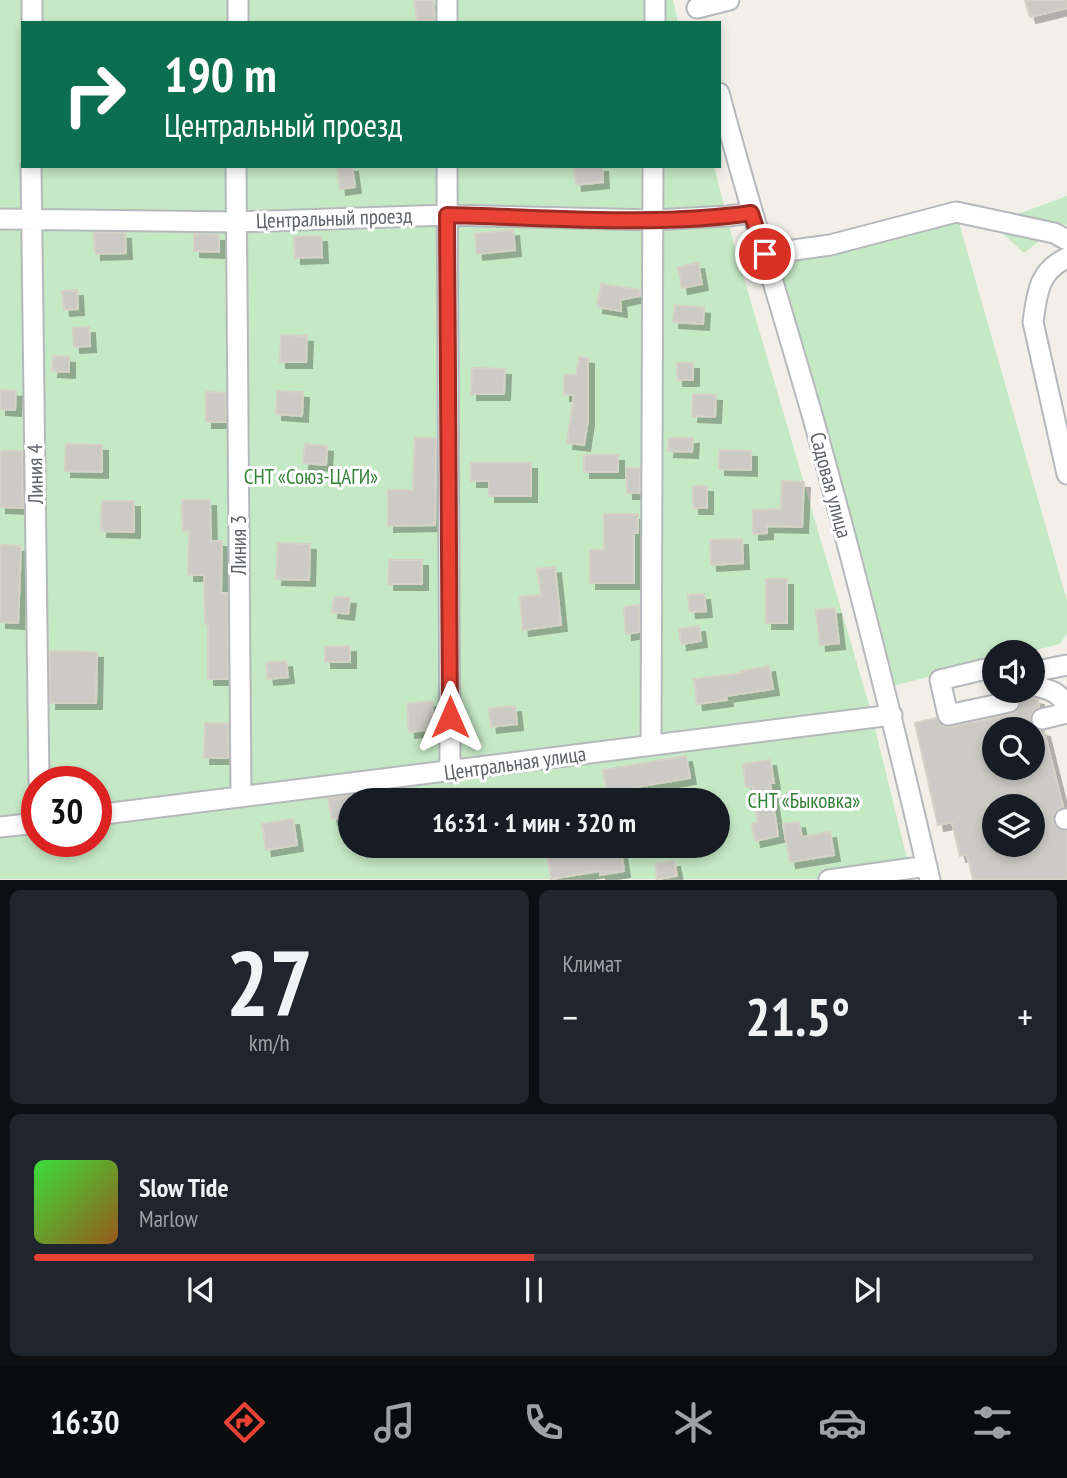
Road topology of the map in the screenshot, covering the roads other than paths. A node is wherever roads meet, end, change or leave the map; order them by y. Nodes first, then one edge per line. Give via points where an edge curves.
1 (32, 0) edge
2 (238, 0) edge
3 (447, 0) edge
4 (655, 0) edge
5 (729, 0) edge
6 (697, 10) edge
7 (32, 21) edge
8 (238, 21) edge
9 (447, 21) edge
10 (655, 21) edge
11 (721, 100) edge
12 (32, 168) edge
13 (236, 168) edge
14 (447, 168) edge
15 (653, 168) edge
16 (751, 213) junction
17 (447, 215) junction
18 (0, 219) edge
19 (31, 219) junction
20 (653, 220) junction
21 (236, 222) junction
22 (1067, 240) edge
23 (765, 254) junction
24 (1067, 258) edge
25 (1067, 474) edge
26 (1067, 665) edge
27 (1045, 669) edge
28 (982, 670) edge
29 (982, 684) edge
30 (1045, 688) edge
31 (943, 692) junction
32 (1004, 703) edge
33 (1067, 711) edge
34 (892, 715) junction
35 (1045, 718) edge
36 (651, 745) junction
37 (39, 766) edge
38 (450, 772) junction
39 (241, 797) junction
40 (112, 813) edge
41 (21, 825) edge
42 (0, 827) edge
43 (929, 873) edge
44 (829, 880) edge

1 - 7 street
2 - 8 street
3 - 9 street
4 - 10 street
5 - 6 street
11 - 16 street, Садовая улица
12 - 19 street, Линия 4
13 - 21 street, Линия 3
14 - 17 street
15 - 20 street
16 - 20 street, Центральный проезд
16 - 23 street, Садовая улица
17 - 20 street, Центральный проезд
17 - 21 street, Центральный проезд
17 - 38 street
18 - 19 street, Центральный проезд
19 - 21 street, Центральный проезд
19 - 37 street, Линия 4
20 - 36 street
21 - 39 street, Линия 3
22 - 23 street via 1054,233 956,212 830,245
23 - 34 street, Садовая улица
24 - 25 street via 1044,274 1033,323
26 - 27 street
28 - 31 street via 940,680
29 - 31 street
30 - 33 street via 1065,702
31 - 32 street via 948,715
33 - 35 street
34 - 36 street, Центральная улица
34 - 43 street, Садовая улица
36 - 38 street, Центральная улица
38 - 39 street, Центральная улица
39 - 40 street, Центральная улица
41 - 42 street
43 - 44 street

